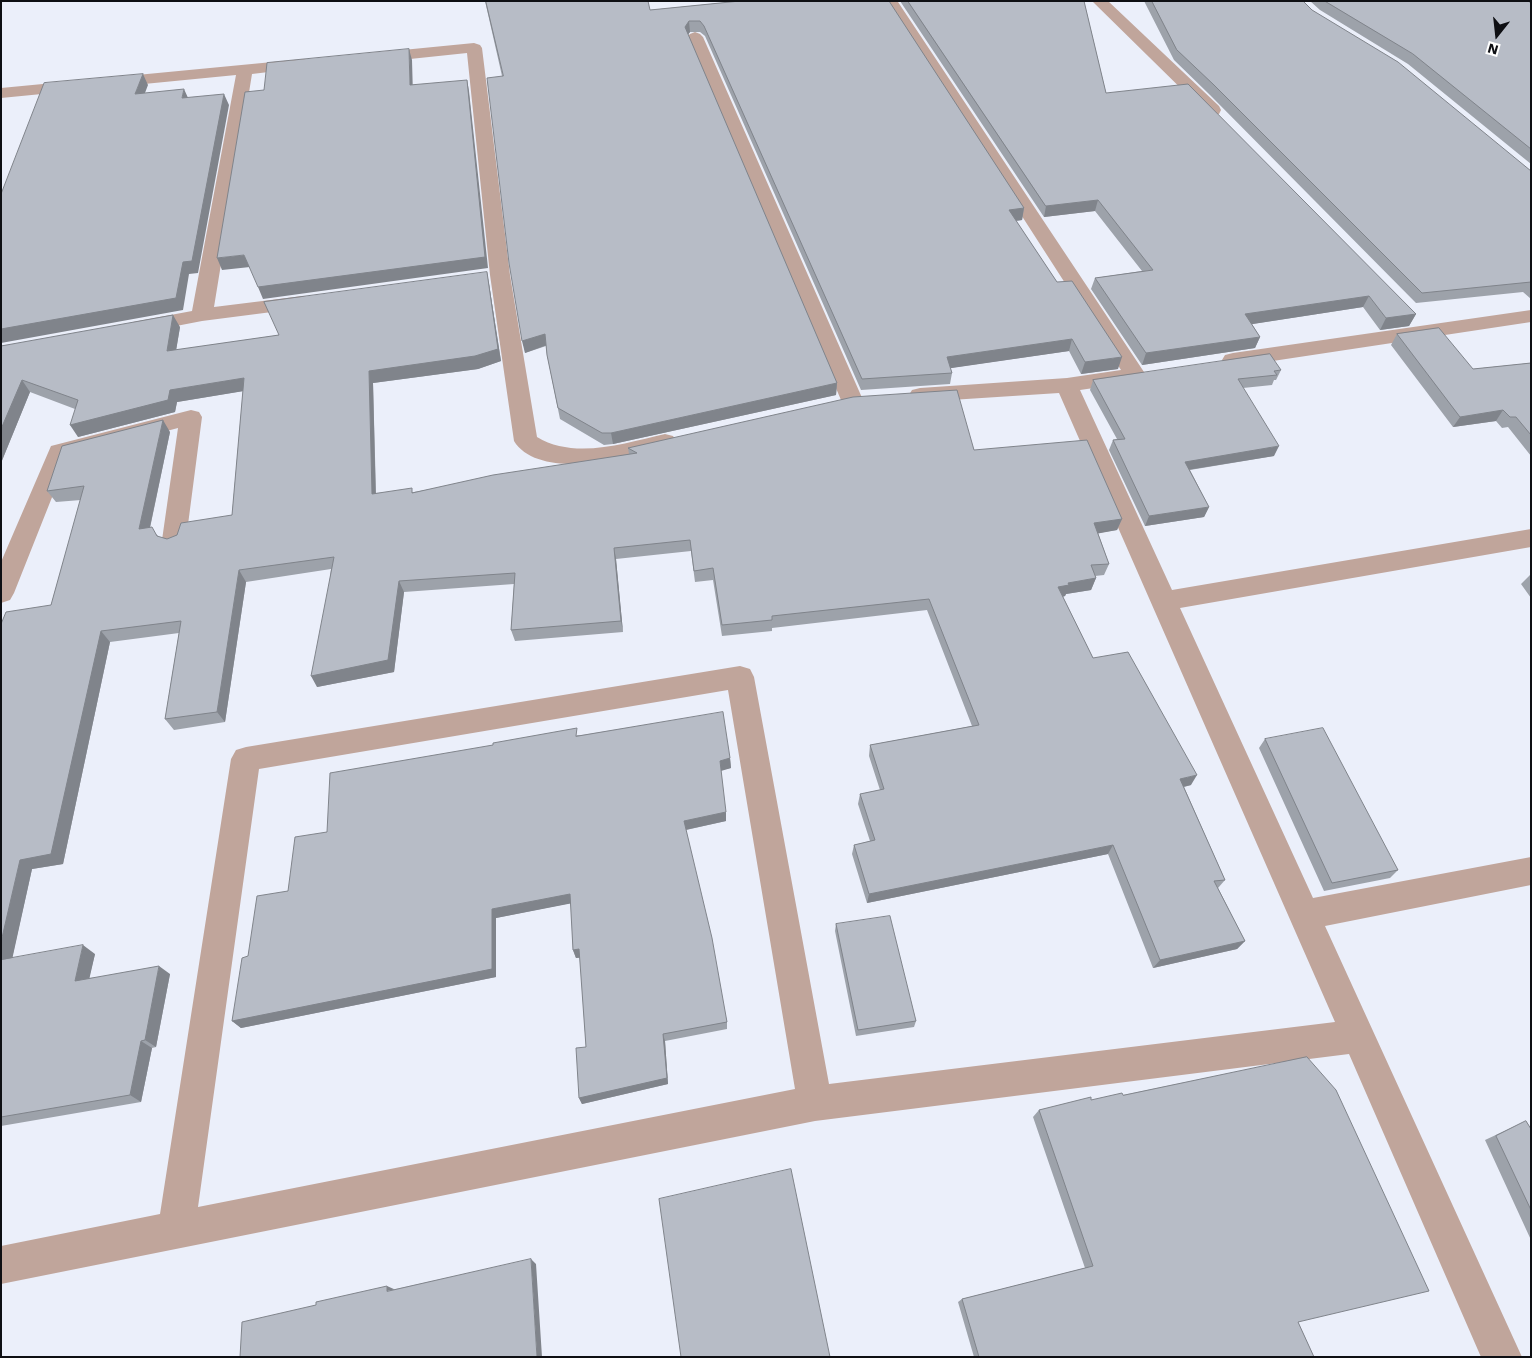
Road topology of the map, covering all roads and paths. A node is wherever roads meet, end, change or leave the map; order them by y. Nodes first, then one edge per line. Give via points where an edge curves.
1 (1099, 1) edge
2 (893, 5) edge
3 (695, 37) edge
4 (359, 59) edge
5 (321, 62) edge
6 (245, 69) junction
7 (1, 92) edge
8 (1224, 121) edge
9 (317, 300) edge
10 (202, 315) junction
11 (1531, 316) edge
12 (125, 329) edge
13 (1213, 363) edge
14 (1068, 386) junction
15 (901, 396) edge
16 (852, 401) edge
17 (689, 436) edge
18 (1531, 538) edge
19 (174, 540) edge
20 (1, 593) edge
21 (1164, 601) junction
22 (1531, 871) edge
23 (1304, 915) junction
24 (1358, 1036) junction
25 (815, 1103) junction
26 (176, 1231) junction
27 (1, 1265) edge
28 (1502, 1357) edge

1 - 8 street
2 - 14 street via 1144,374
3 - 16 street
4 - 17 street via 474,48 490,277 526,441 547,452 566,456 613,454
5 - 6 street
6 - 7 street
6 - 10 street
9 - 10 street
10 - 12 street
11 - 13 street via 1422,324
14 - 15 street
14 - 21 street
18 - 21 street
19 - 20 street via 191,417 59,452
21 - 23 street
22 - 23 street
23 - 24 street
24 - 25 street
24 - 28 street
25 - 26 street
25 - 26 street via 740,677 246,759
26 - 27 street

